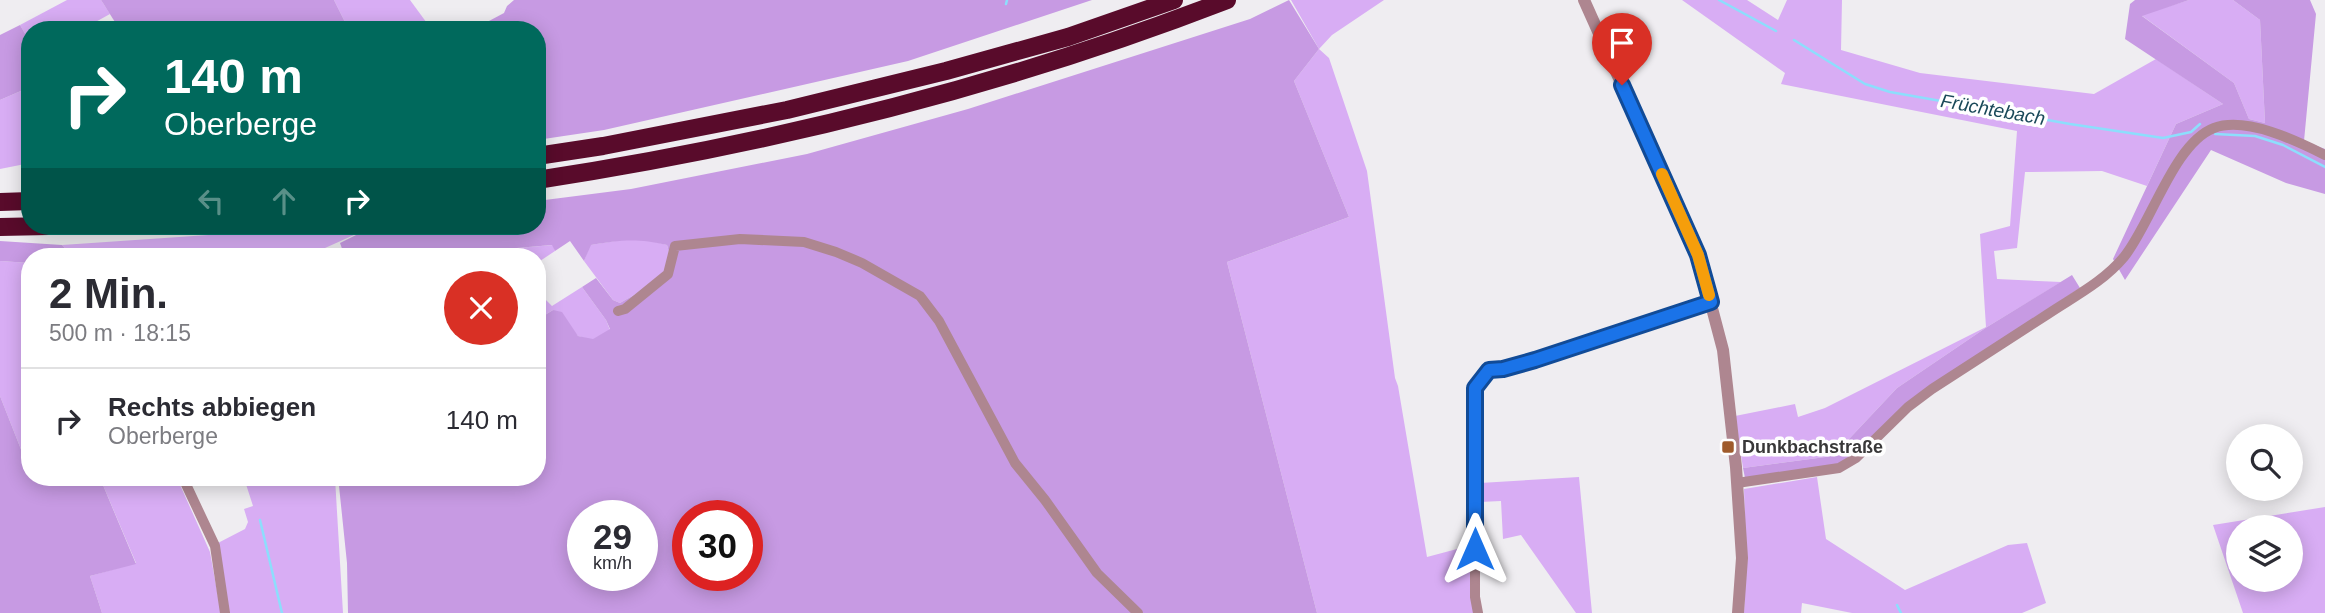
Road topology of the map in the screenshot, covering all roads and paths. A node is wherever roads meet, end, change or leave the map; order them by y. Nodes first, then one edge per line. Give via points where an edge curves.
1 (1174, 0) edge
2 (1227, 0) edge
3 (1584, 0) edge
4 (546, 155) edge
5 (2325, 155) edge
6 (546, 179) edge
7 (21, 201) edge
8 (0, 202) edge
9 (0, 227) edge
10 (21, 227) edge
11 (1711, 302) junction
12 (618, 311) dead end
13 (1737, 483) junction
14 (187, 486) edge
15 (225, 613) edge
16 (1138, 613) edge
17 (1478, 613) edge
18 (1738, 613) edge

1 - 4 highway via 1056,40 801,107
2 - 6 highway via 1143,32 799,132
3 - 11 street via 1698,255
5 - 13 street via 2252,128 2216,127 2202,134 2173,171 2125,255 2097,283 1932,389 1839,468
7 - 8 highway
9 - 10 highway
11 - 13 street via 1723,351
11 - 17 street via 1535,360 1489,370 1480,380 1475,388
12 - 16 street via 668,274 676,246 740,239 804,242 836,252 920,296 939,321 1015,463 1097,573
13 - 18 street via 1742,558
14 - 15 street via 215,546

